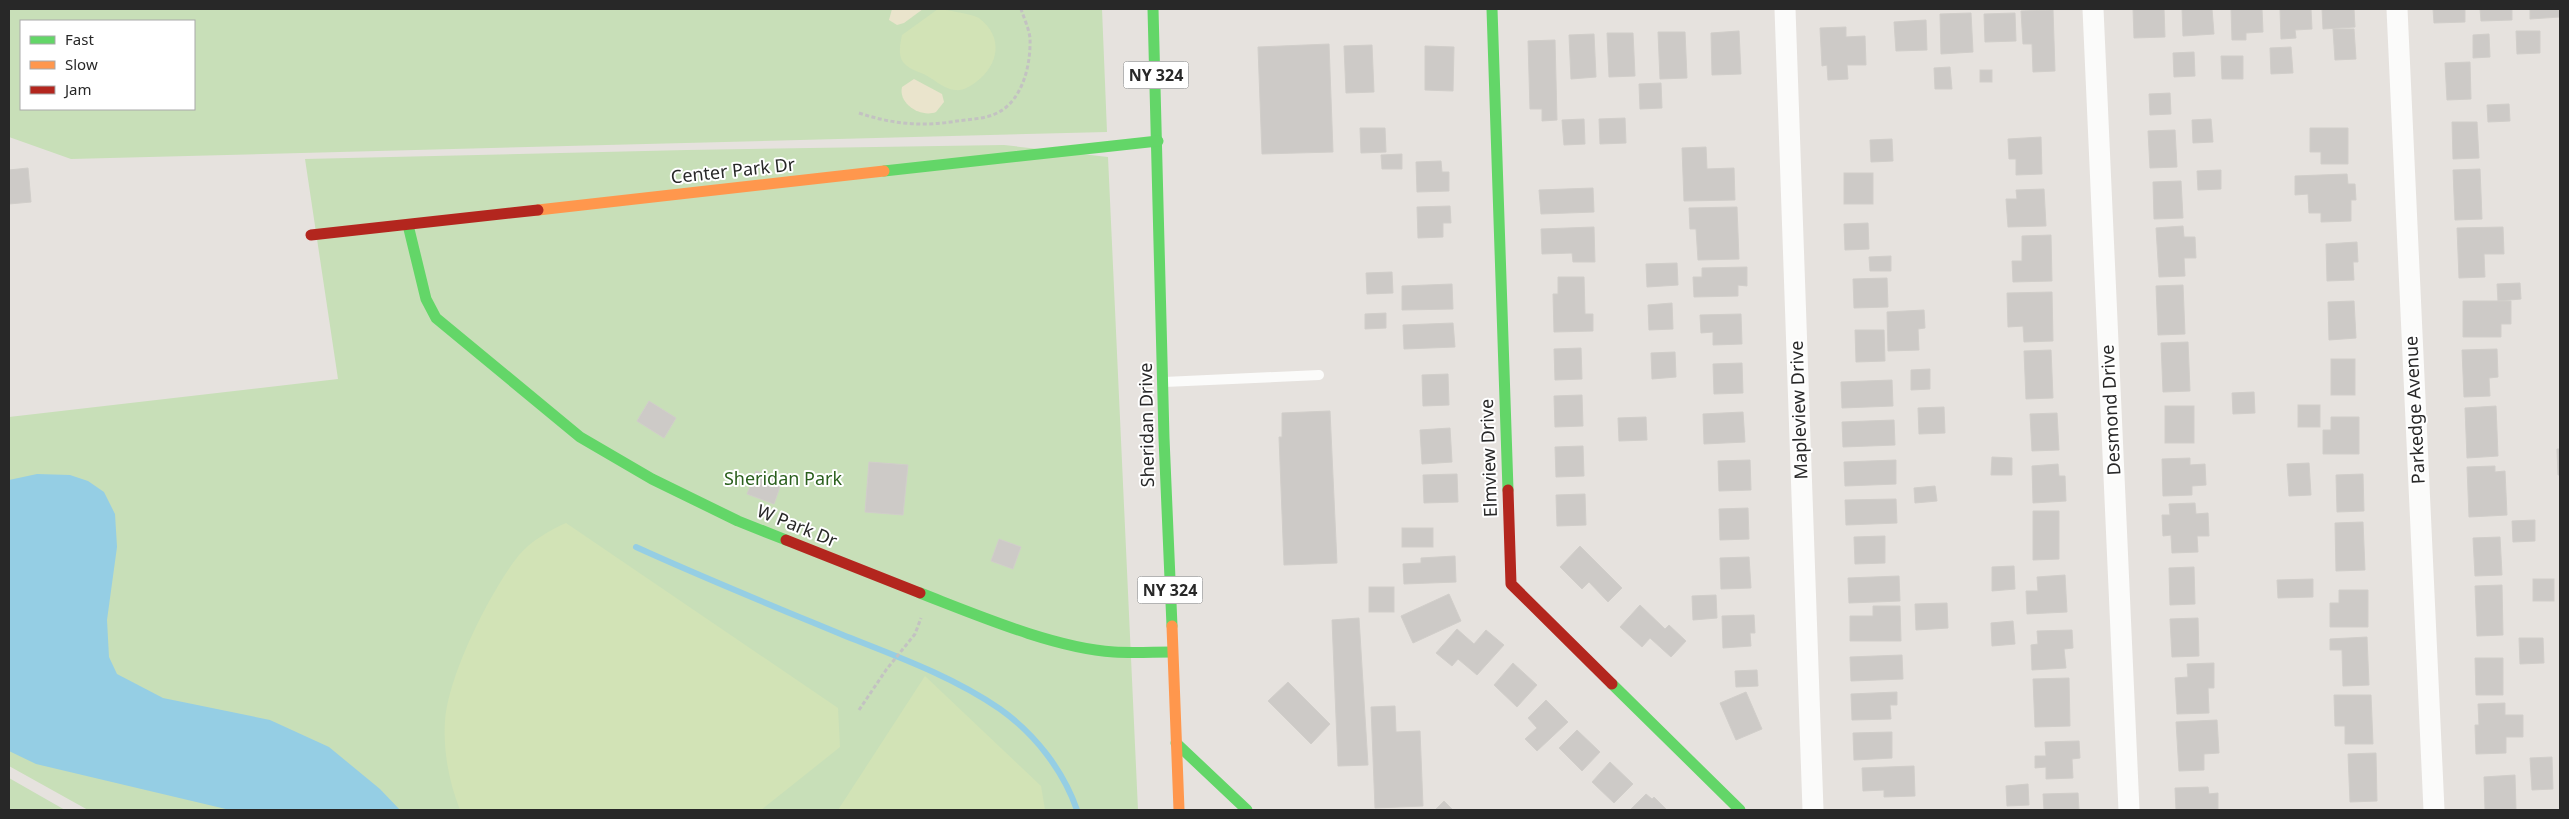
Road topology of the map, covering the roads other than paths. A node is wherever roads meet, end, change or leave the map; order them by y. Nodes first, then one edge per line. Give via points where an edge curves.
1 (1153, 9) edge
2 (1492, 9) edge
3 (1785, 9) edge
4 (2093, 9) edge
5 (2396, 9) edge
6 (1158, 141) junction
7 (408, 225) junction
8 (311, 235) dead end
9 (1319, 375) dead end
10 (1163, 382) junction
11 (1172, 652) junction
12 (1176, 743) junction
13 (1179, 810) edge
14 (1247, 810) edge
15 (1740, 810) edge
16 (1813, 810) edge
17 (2129, 810) edge
18 (2434, 810) edge

1 - 6 street, Sheridan Drive / NY 324
2 - 15 street, Elmview Drive via 1511,584
3 - 16 street, Mapleview Drive
4 - 17 street, Desmond Drive
5 - 18 street, Parkedge Avenue
6 - 7 street, Center Park Dr
6 - 10 street, Sheridan Drive / NY 324
7 - 8 street, Center Park Dr
7 - 11 street, W Park Dr via 426,299 436,318 580,437 652,479 738,521 974,614 1072,645 1114,652
9 - 10 lane
10 - 11 street, Sheridan Drive / NY 324
11 - 12 street, Sheridan Drive / NY 324
12 - 13 street, NY 324
12 - 14 street

